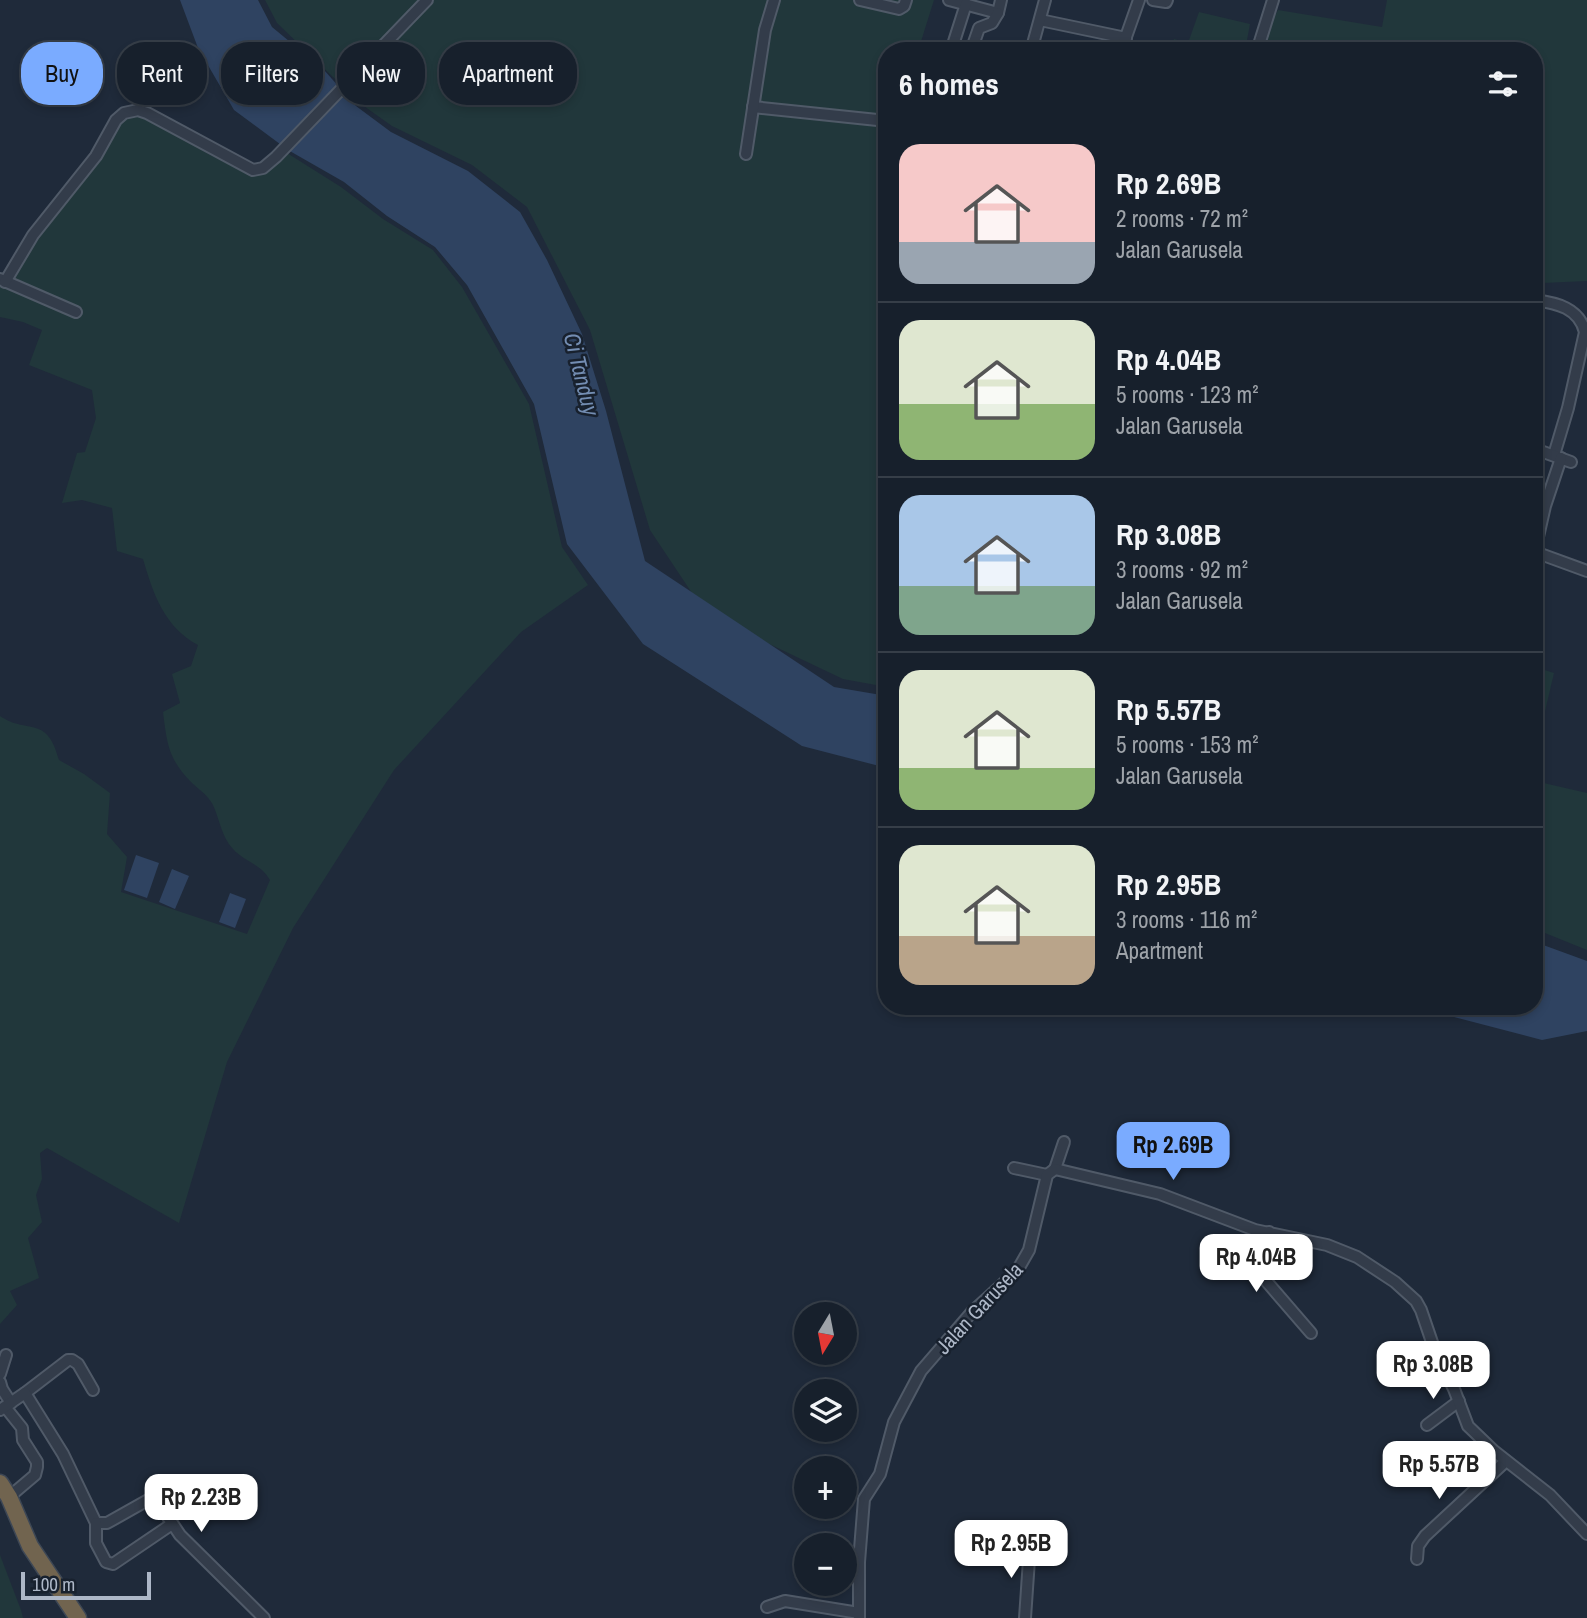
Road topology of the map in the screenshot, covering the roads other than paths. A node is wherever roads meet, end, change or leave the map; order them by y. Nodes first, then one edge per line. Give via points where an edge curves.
1 (427, 0) edge
2 (774, 0) edge
3 (860, 0) edge
4 (906, 0) edge
5 (949, 0) edge
6 (1001, 0) edge
7 (1045, 0) edge
8 (1139, 0) edge
9 (1153, 0) edge
10 (1273, 0) edge
11 (1167, 1) edge
12 (966, 4) junction
13 (998, 13) junction
14 (1040, 20) junction
15 (961, 21) junction
16 (979, 28) junction
17 (1126, 38) junction
18 (954, 42) edge
19 (974, 42) edge
20 (1034, 42) edge
21 (1124, 42) edge
22 (1260, 42) edge
23 (753, 107) junction
24 (878, 120) edge
25 (746, 154) dead end
26 (3, 280) edge
27 (1543, 301) edge
28 (76, 312) dead end
29 (1543, 452) edge
30 (1562, 458) junction
31 (1543, 515) edge
32 (1543, 554) edge
33 (1587, 570) edge
34 (1064, 1142) dead end
35 (1014, 1168) dead end
36 (1051, 1172) junction
37 (1269, 1232) junction
38 (1311, 1333) dead end
39 (6, 1355) dead end
40 (0, 1374) edge
41 (0, 1382) edge
42 (93, 1390) dead end
43 (25, 1393) junction
44 (1459, 1401) junction
45 (6, 1407) edge
46 (1427, 1425) dead end
47 (1506, 1461) junction
48 (4, 1490) edge
49 (96, 1523) junction
50 (172, 1524) junction
51 (1587, 1534) edge
52 (1030, 1545) dead end
53 (1417, 1559) dead end
54 (767, 1607) dead end
55 (859, 1615) edge
56 (78, 1618) edge
57 (264, 1618) edge
58 (1025, 1618) edge

1 - 26 street via 263,168 253,170 160,118 138,110 124,113
2 - 23 street
3 - 4 street via 900,9
5 - 12 street
6 - 13 street
7 - 14 street
8 - 17 street
9 - 11 street
10 - 22 street
12 - 13 street
12 - 15 street
13 - 16 street via 996,21
14 - 17 street
14 - 20 street
15 - 16 street
15 - 18 street
16 - 19 street
17 - 21 street
23 - 24 street
23 - 25 street
26 - 28 street
27 - 30 street via 1572,311 1585,332
29 - 30 street
30 - 31 street
32 - 33 street
34 - 36 street, Jalan Garusela
35 - 36 street
36 - 37 street via 1160,1194
36 - 55 street, Jalan Garusela via 1025,1259 921,1371 894,1422 880,1474 864,1499
37 - 38 street via 1267,1282
37 - 44 street via 1327,1245 1357,1257 1395,1282 1421,1310
39 - 40 street
41 - 45 street
42 - 43 street via 72,1360
43 - 45 street
43 - 49 street via 63,1454
44 - 46 street
44 - 47 street via 1468,1426
45 - 48 street via 22,1428 37,1467 35,1475
47 - 51 street via 1550,1495
47 - 53 street via 1424,1536
48 - 56 highway via 30,1546
49 - 50 street via 107,1523 155,1496
49 - 50 street via 96,1543 106,1562 113,1564
50 - 57 street
52 - 58 street
54 - 55 street via 785,1601

